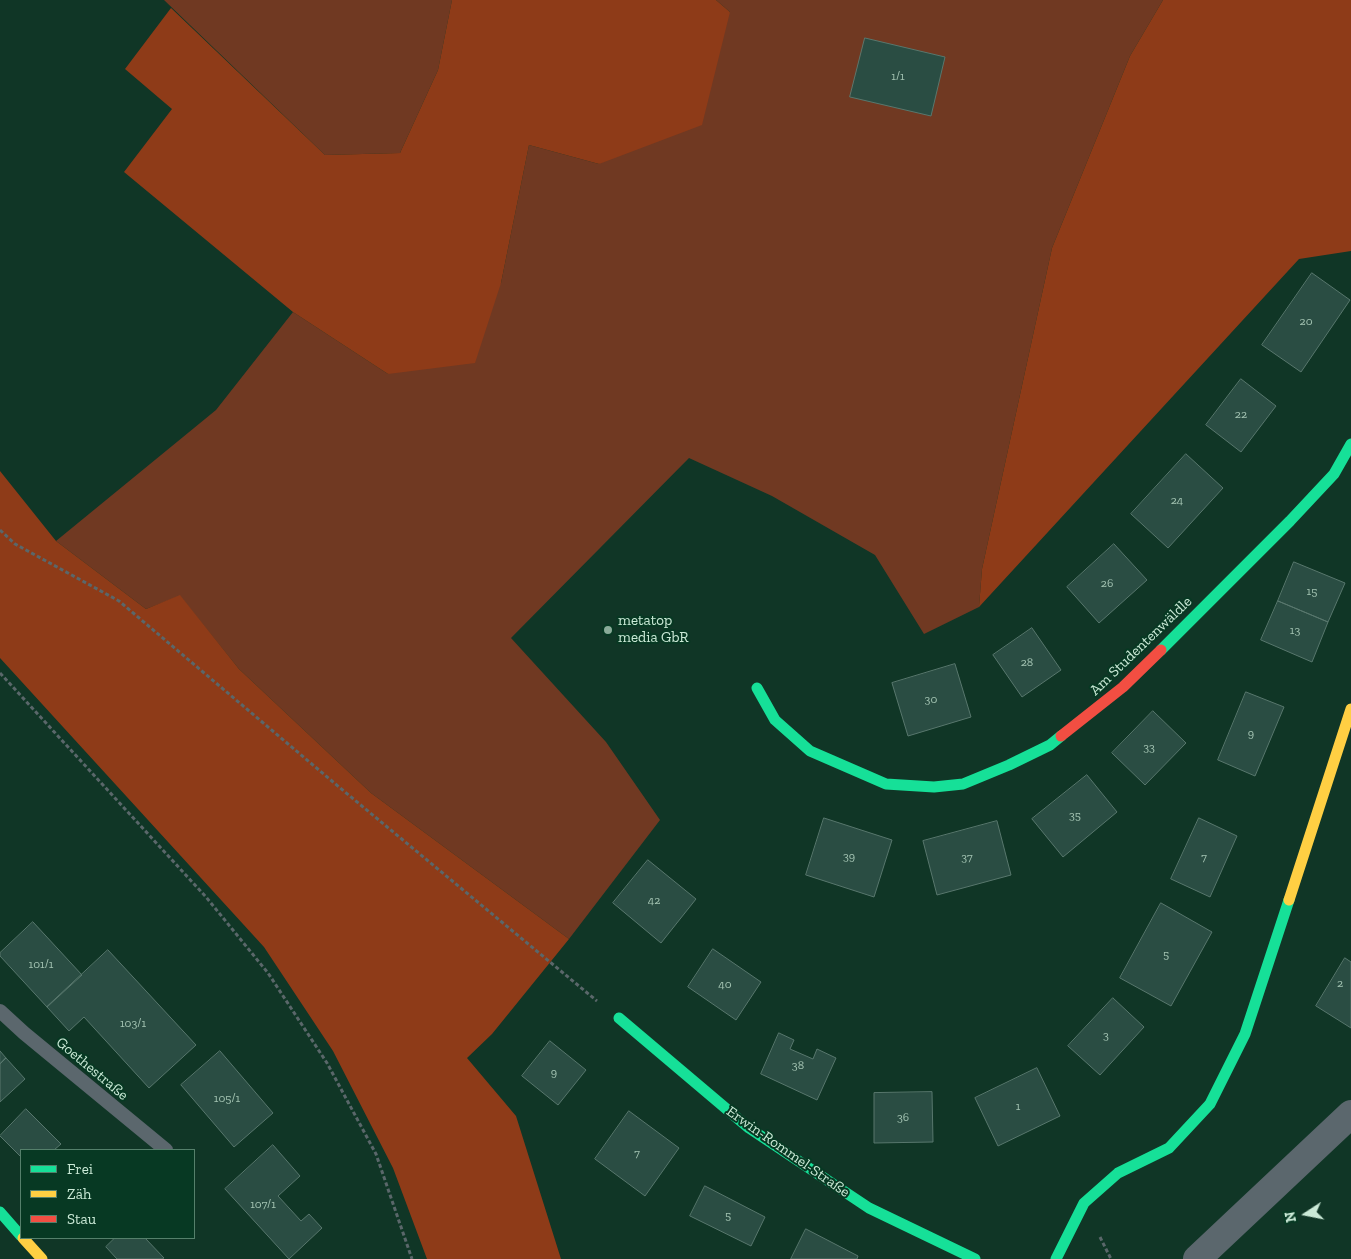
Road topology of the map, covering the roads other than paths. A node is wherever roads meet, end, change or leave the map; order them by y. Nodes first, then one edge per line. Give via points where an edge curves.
1 (1351, 444) edge
2 (757, 688) dead end
3 (1351, 709) edge
4 (0, 1011) edge
5 (619, 1018) road end
6 (1351, 1114) edge
7 (165, 1149) edge
8 (0, 1212) edge
9 (20, 1235) edge
10 (24, 1239) edge
11 (42, 1259) edge
12 (975, 1259) edge
13 (1056, 1259) edge
14 (1197, 1259) edge

1 - 2 street, Am Studentenwäldle via 1334,474 1123,687 1050,745 963,784 934,787 886,784 810,751 775,720
3 - 13 street via 1245,1034 1210,1104 1168,1148 1118,1173 1084,1203
4 - 7 lane, Goethestraße
5 - 12 street, Erwin-Rommel-Straße via 749,1128 869,1208
6 - 14 street
8 - 9 street
10 - 11 street

